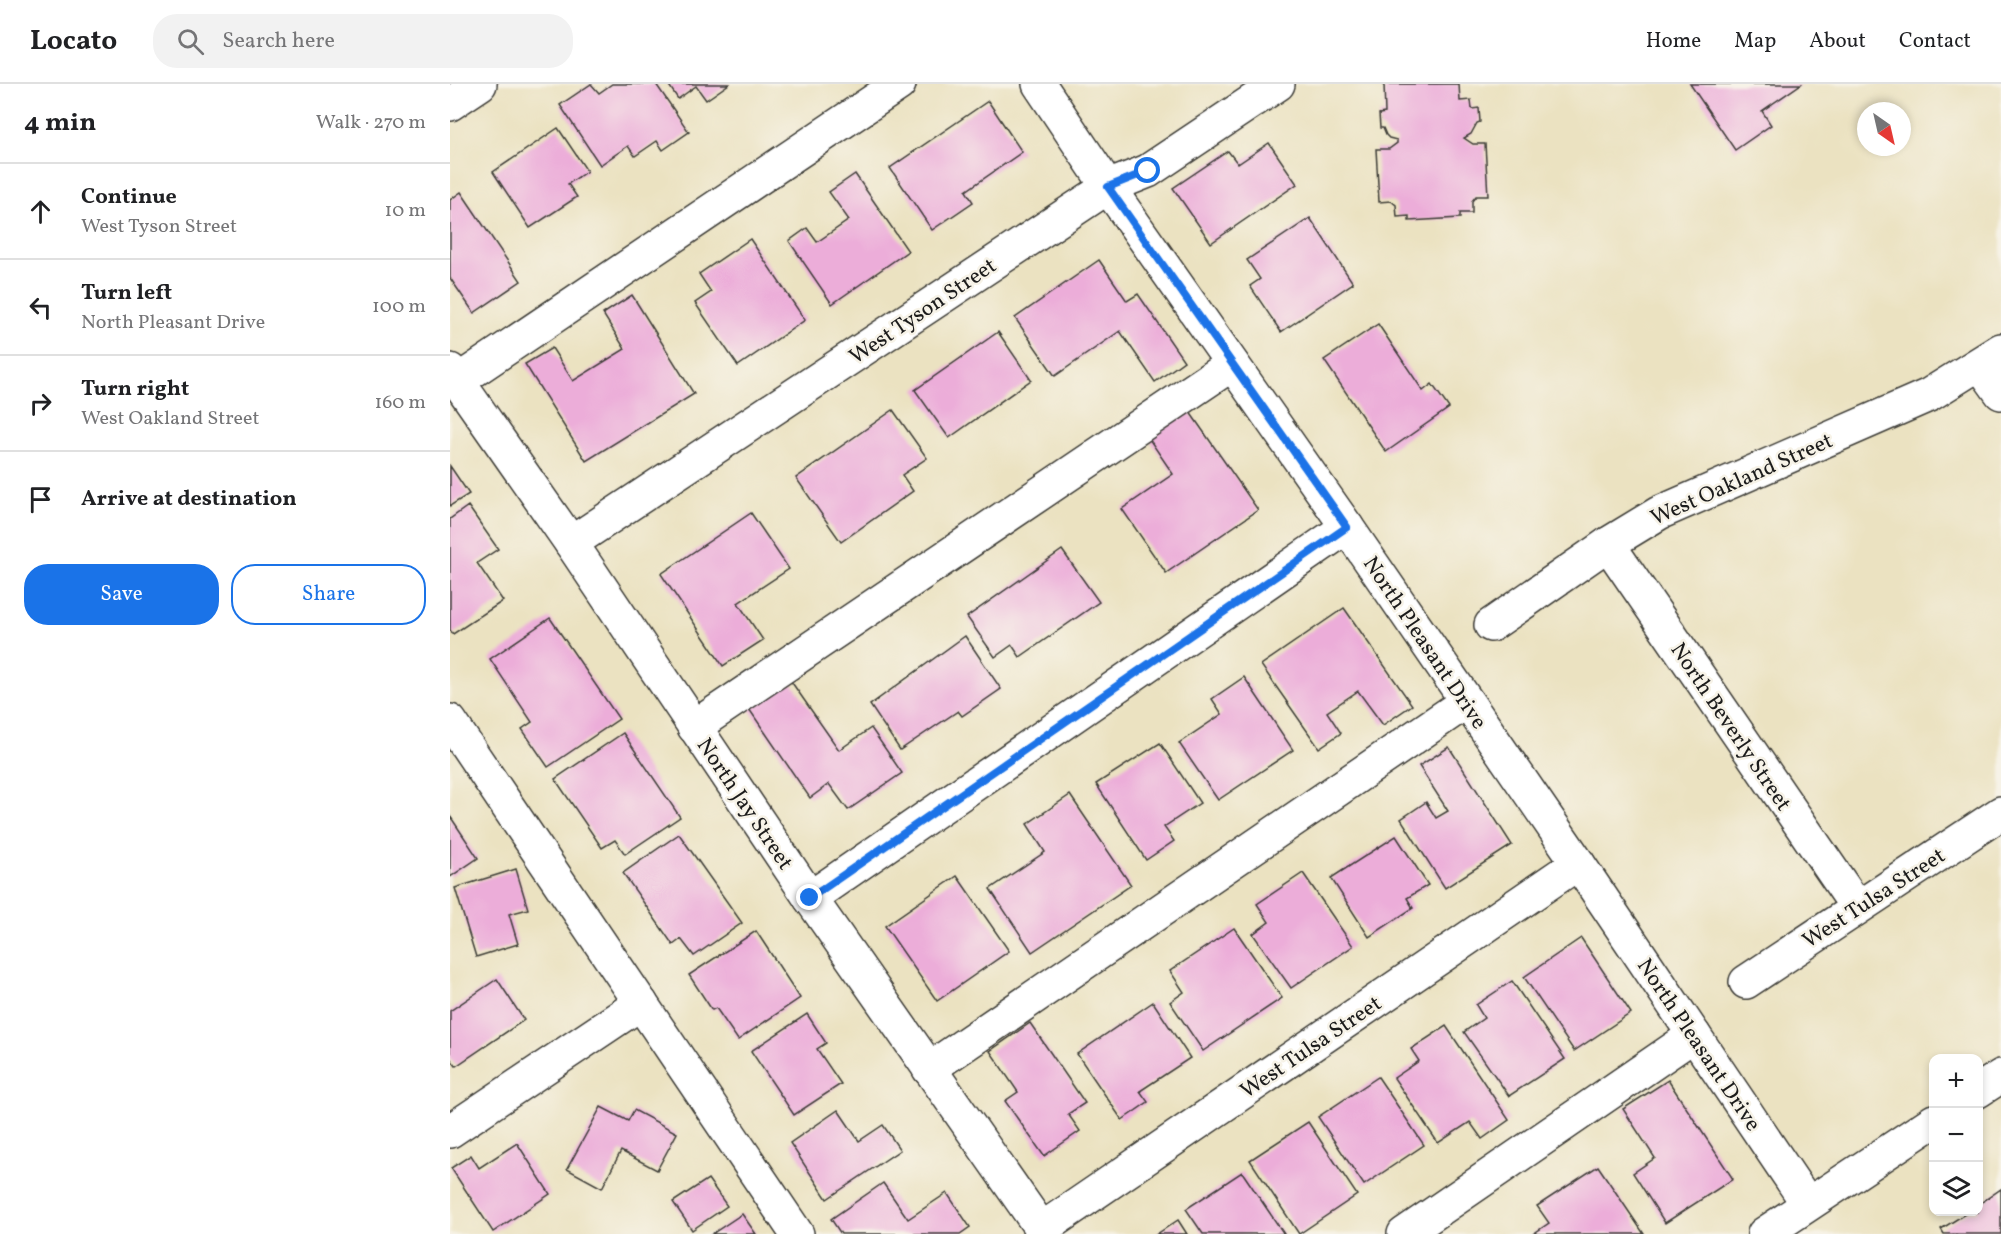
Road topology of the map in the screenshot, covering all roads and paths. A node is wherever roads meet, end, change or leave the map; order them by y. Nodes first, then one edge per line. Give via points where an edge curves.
1 (480, 84) edge
2 (899, 84) edge
3 (1039, 84) edge
4 (1278, 84) edge
5 (450, 104) edge
6 (1108, 187) junction
7 (1991, 357) edge
8 (1232, 364) junction
9 (454, 375) edge
10 (2001, 393) edge
11 (1347, 527) junction
12 (571, 543) junction
13 (1608, 544) junction
14 (1491, 625) dead end
15 (1466, 702) junction
16 (450, 721) edge
17 (694, 727) junction
18 (2001, 813) edge
19 (1578, 864) junction
20 (810, 898) junction
21 (1857, 908) junction
22 (1746, 982) dead end
23 (641, 1003) junction
24 (1694, 1035) junction
25 (929, 1069) junction
26 (2001, 1076) edge
27 (1983, 1088) edge
28 (1929, 1124) edge
29 (450, 1131) edge
30 (1808, 1204) junction
31 (1043, 1232) edge
32 (797, 1234) edge
33 (1404, 1234) edge
34 (1764, 1234) edge

1 - 5 street
2 - 9 street
3 - 6 street, North Pleasant Drive
4 - 6 street, West Tyson Street via 1148,171
6 - 8 street, North Pleasant Drive
6 - 12 street, West Tyson Street
7 - 10 street
7 - 13 street, West Oakland Street via 1929,395 1659,513
8 - 11 street, North Pleasant Drive
8 - 17 street
9 - 12 street, North Jay Street
11 - 15 street, North Pleasant Drive
11 - 20 street
12 - 17 street, North Jay Street
13 - 14 street, West Oakland Street
13 - 21 street, North Beverly Street
15 - 19 street, North Pleasant Drive
15 - 25 street
16 - 23 street
17 - 20 street, North Jay Street
18 - 21 street, West Tulsa Street
19 - 24 street, North Pleasant Drive
19 - 31 street, West Tulsa Street
20 - 25 street, North Jay Street
21 - 22 street, West Tulsa Street
23 - 29 street
23 - 32 street
24 - 30 street, North Pleasant Drive
24 - 33 street
25 - 31 street, North Jay Street
26 - 27 street
28 - 30 street
30 - 34 street

